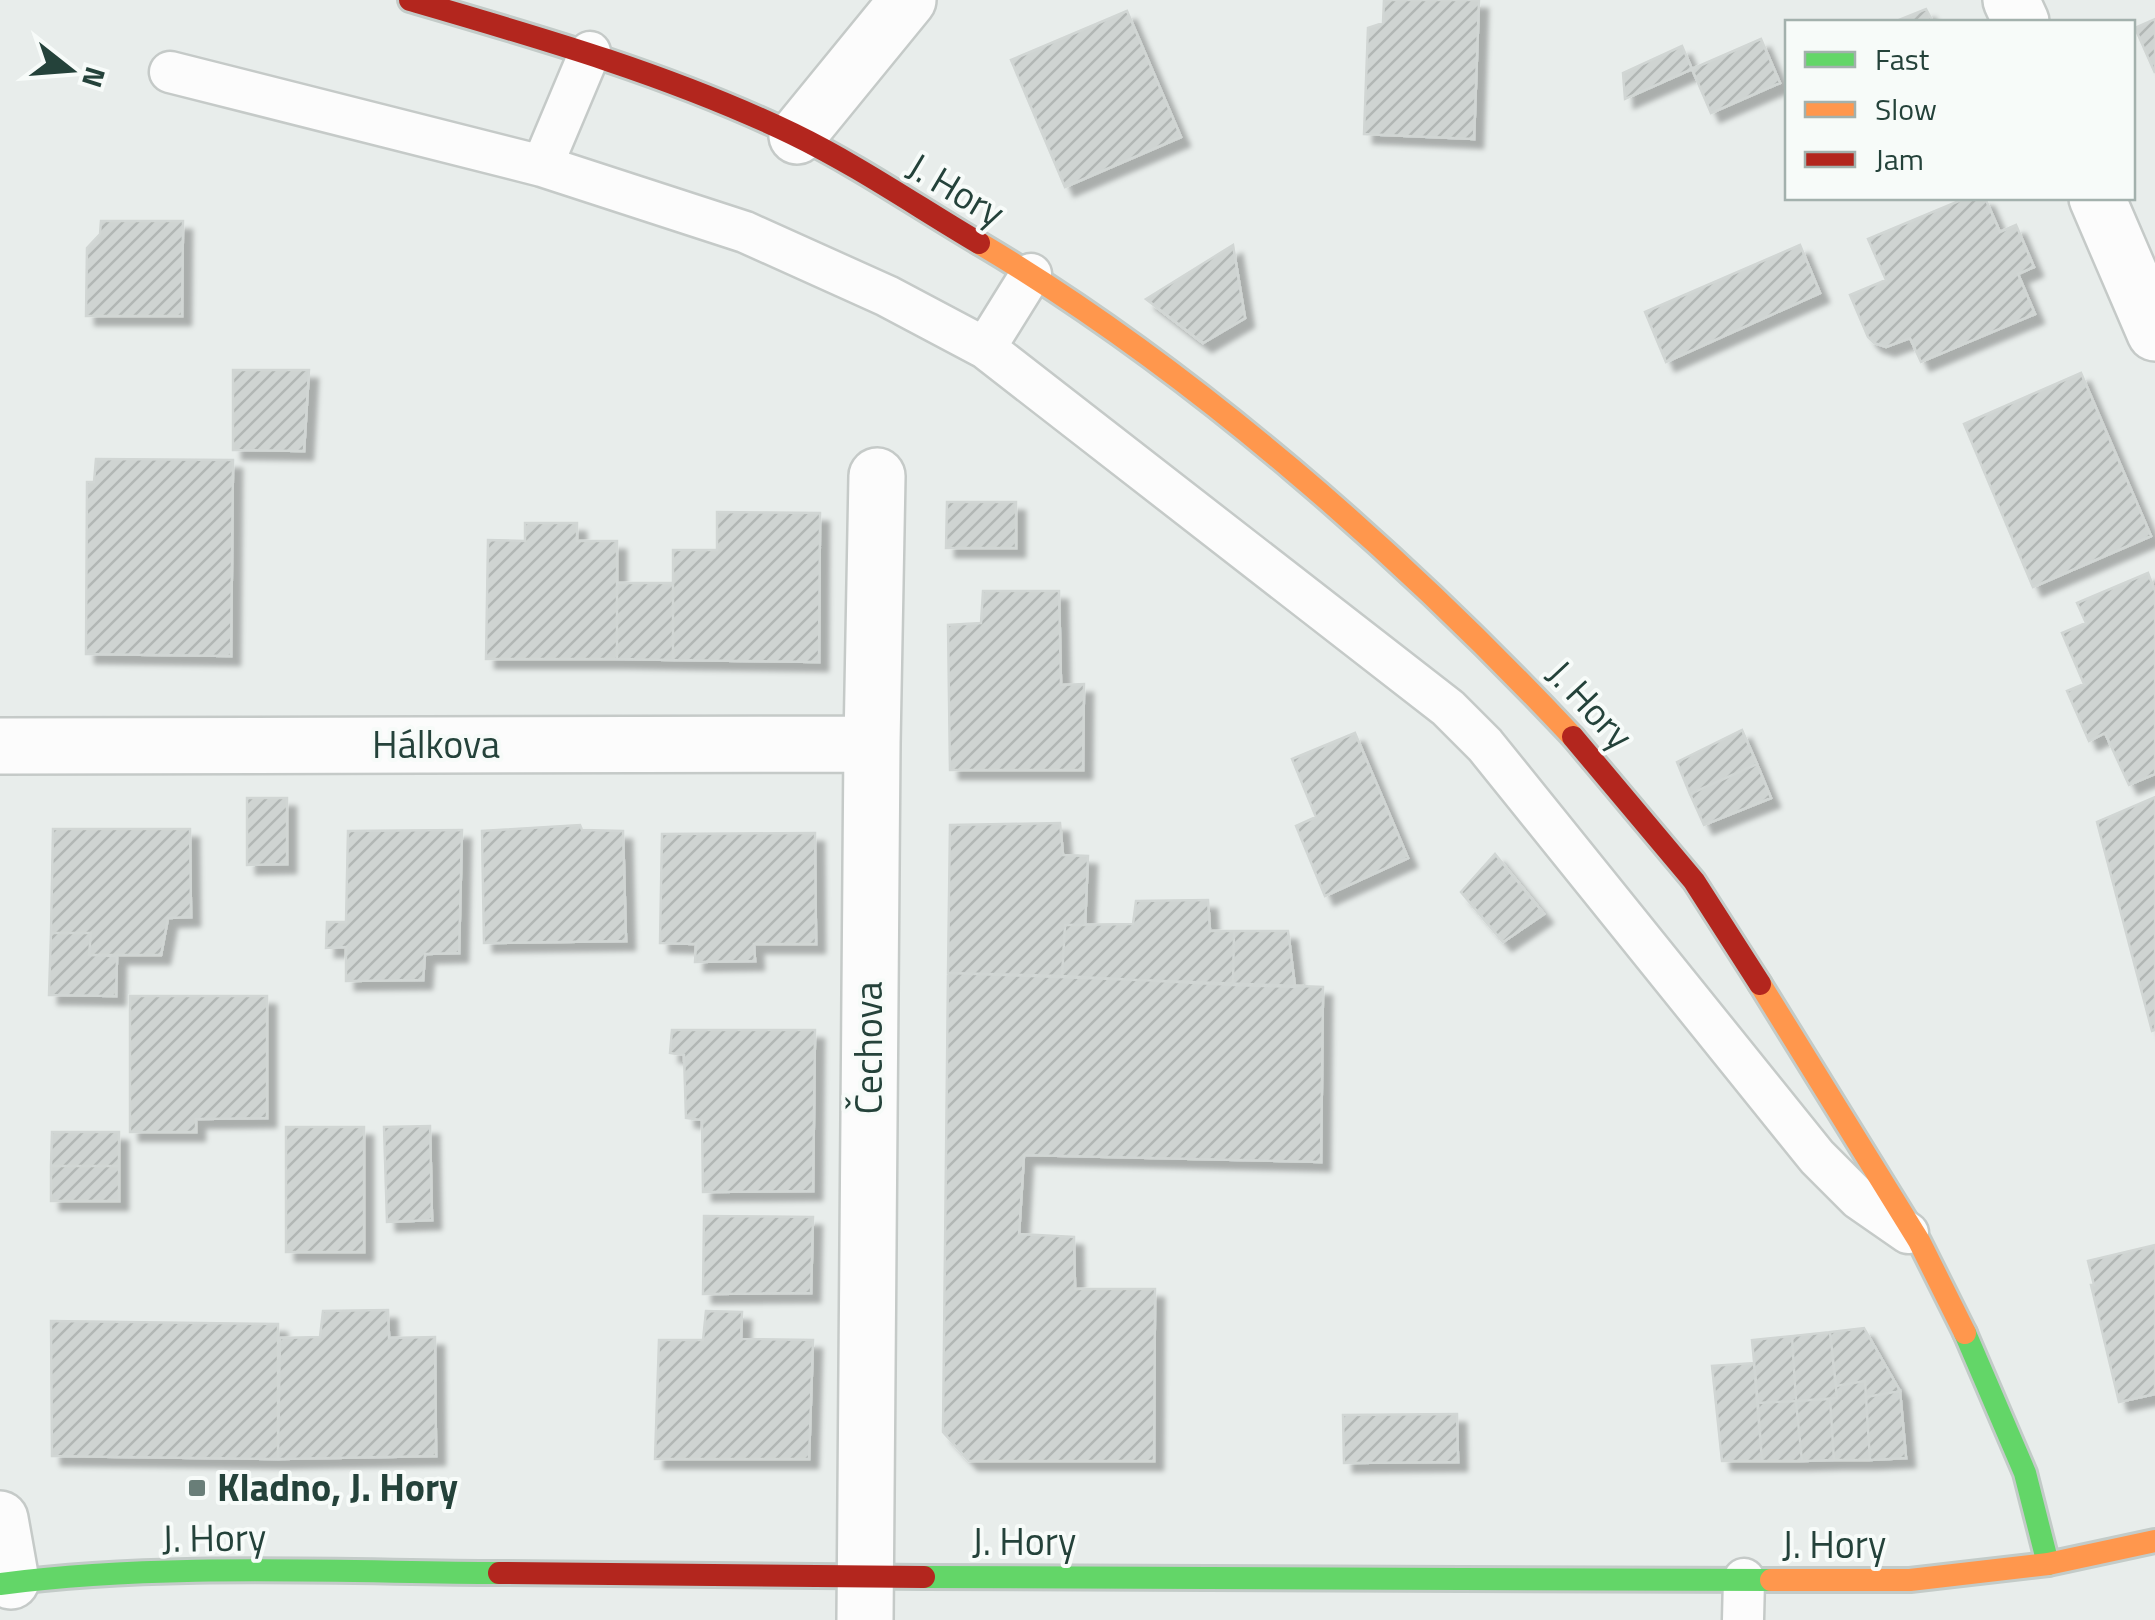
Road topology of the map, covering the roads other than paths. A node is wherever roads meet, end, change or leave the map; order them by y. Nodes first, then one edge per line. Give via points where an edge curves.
1 (410, 0) edge
2 (908, 0) edge
3 (590, 52) junction
4 (170, 72) dead end
5 (797, 136) junction
6 (542, 166) junction
7 (2097, 200) edge
8 (1031, 274) junction
9 (2155, 333) edge
10 (985, 348) junction
11 (877, 476) dead end
12 (872, 744) junction
13 (0, 746) edge
14 (1919, 1241) junction
15 (0, 1519) edge
16 (2155, 1540) edge
17 (2048, 1564) junction
18 (1744, 1580) junction
19 (6, 1582) edge
20 (865, 1598) edge
21 (1744, 1620) edge

1 - 3 street, J. Hory
2 - 5 street
3 - 5 street, J. Hory
3 - 6 lane
4 - 6 lane
5 - 8 street, J. Hory
6 - 10 lane via 745,232
7 - 9 street
8 - 10 lane
8 - 14 street, J. Hory via 1304,478 1504,664 1599,766 1694,882
10 - 14 lane via 1448,708 1485,745 1806,1144 1859,1199
11 - 12 street, Čechova
12 - 13 street, Hálkova
12 - 20 street, Čechova
14 - 17 street, J. Hory via 2024,1473
15 - 19 street
16 - 17 street, J. Hory
17 - 18 street, J. Hory via 1910,1580
18 - 20 street, J. Hory
18 - 21 lane
19 - 20 street, J. Hory via 269,1571

